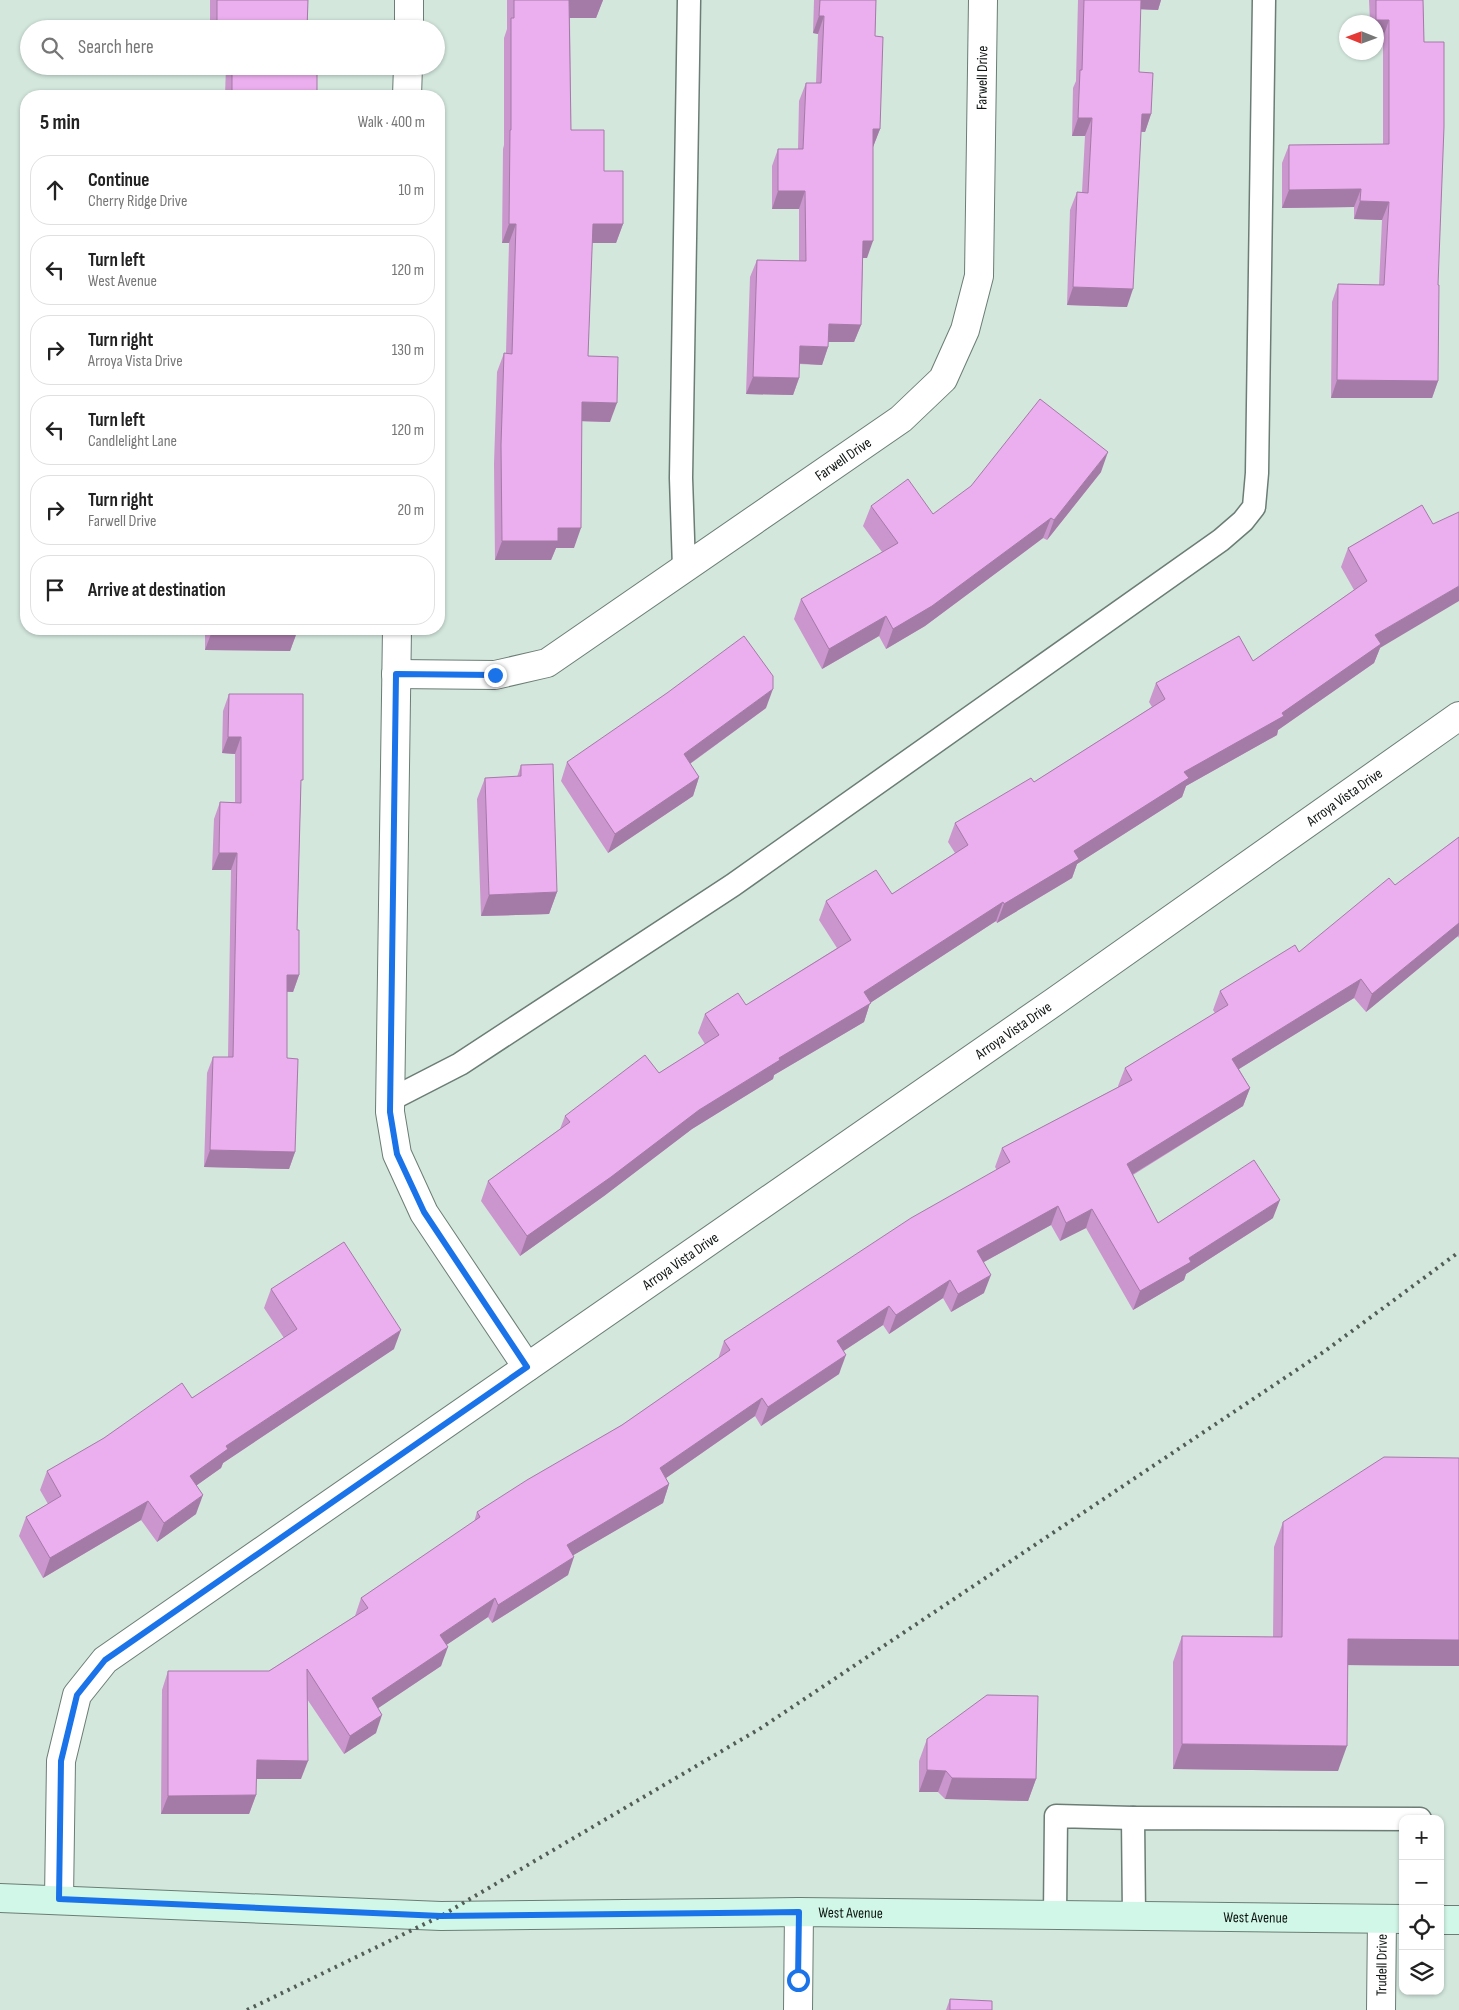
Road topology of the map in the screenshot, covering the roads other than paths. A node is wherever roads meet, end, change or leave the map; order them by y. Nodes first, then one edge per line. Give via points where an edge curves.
1 (409, 0) edge
2 (689, 0) edge
3 (983, 0) edge
4 (1264, 0) edge
5 (409, 20) edge
6 (408, 75) edge
7 (408, 90) edge
8 (684, 568) junction
9 (397, 635) edge
10 (396, 674) junction
11 (1459, 716) edge
12 (390, 1100) junction
13 (527, 1367) junction
14 (1133, 1818) junction
15 (1399, 1819) edge
16 (0, 1898) edge
17 (59, 1899) junction
18 (799, 1912) junction
19 (1055, 1915) junction
20 (1134, 1916) junction
21 (1392, 1919) edge
22 (1444, 1920) edge
23 (1459, 1920) edge
24 (798, 2010) edge
25 (1381, 2010) edge

1 - 5 street
2 - 8 lane via 681,478
3 - 8 street, Farwell Drive via 979,276 965,330 943,379 901,419
4 - 12 lane via 1258,473 1254,507 1243,521 1221,540 733,885 460,1064
6 - 7 street
8 - 10 street, Farwell Drive via 547,663 495,675
9 - 10 street
10 - 12 street
11 - 13 street, Arroya Vista Drive via 1054,1002
12 - 13 street via 397,1154 424,1212
13 - 17 street, Arroya Vista Drive via 105,1660 77,1695 61,1761
14 - 15 lane
14 - 19 lane via 1056,1816
14 - 20 lane
16 - 17 main road, West Avenue
17 - 18 main road, West Avenue via 441,1916
18 - 19 main road, West Avenue
18 - 24 street
19 - 20 main road, West Avenue
20 - 21 main road, West Avenue
21 - 25 street, Trudell Drive
22 - 23 main road

